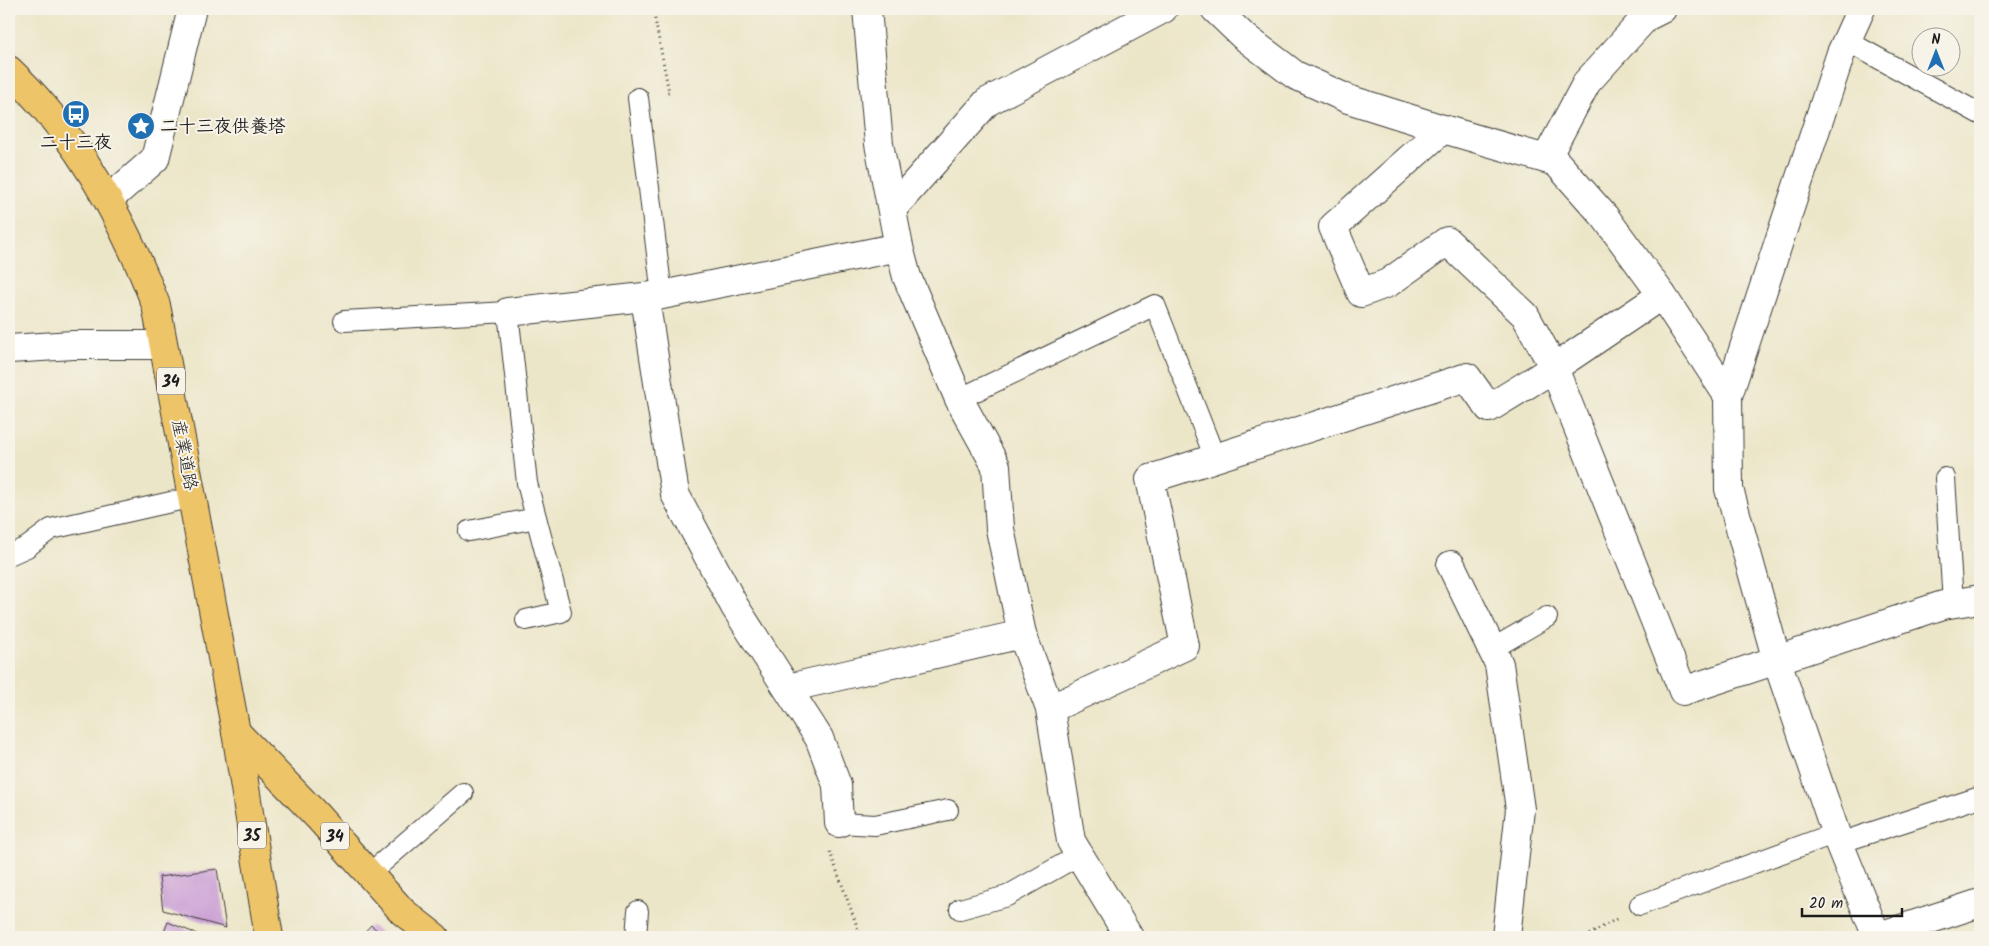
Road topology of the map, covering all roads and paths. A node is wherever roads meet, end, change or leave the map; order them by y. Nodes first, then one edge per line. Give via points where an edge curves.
1 (192, 9) edge
2 (653, 9) edge
3 (867, 9) edge
4 (1163, 9) edge
5 (1215, 9) edge
6 (1662, 9) edge
7 (1861, 9) edge
8 (1847, 41) junction
9 (9, 70) edge
10 (638, 98) joint
11 (1980, 114) edge
12 (1443, 129) junction
13 (1546, 159) junction
14 (108, 200) junction
15 (893, 208) junction
16 (899, 247) junction
17 (1662, 295) junction
18 (653, 297) junction
19 (508, 312) junction
20 (344, 321) dead end
21 (164, 344) junction
22 (9, 349) edge
23 (1554, 368) junction
24 (1728, 396) junction
25 (958, 399) junction
26 (1215, 458) junction
27 (1945, 478) dead end
28 (193, 497) junction
29 (536, 518) junction
30 (469, 531) dead end
31 (9, 555) edge
32 (1451, 565) dead end
33 (1980, 598) edge
34 (1953, 603) junction
35 (1546, 617) dead end
36 (526, 620) dead end
37 (1022, 634) junction
38 (1492, 649) junction
39 (1777, 661) junction
40 (788, 688) junction
41 (1050, 709) junction
42 (236, 732) junction
43 (463, 793) dead end
44 (1980, 797) edge
45 (948, 810) dead end
46 (839, 823) junction
47 (1837, 838) junction
48 (1079, 855) junction
49 (369, 874) junction
50 (1980, 904) edge
51 (1640, 905) joint
52 (960, 909) dead end
53 (638, 912) dead end
54 (269, 937) edge
55 (435, 937) edge
56 (636, 937) edge
57 (860, 937) edge
58 (1129, 937) edge
59 (1506, 937) edge
60 (1585, 937) edge
61 (1877, 937) edge

1 - 14 street via 155,159
2 - 10 path via 669,92
3 - 15 street via 879,144
4 - 15 street via 987,102
5 - 12 street via 1242,35 1295,75 1348,99
6 - 13 street via 1646,17 1587,82
7 - 8 street
8 - 11 lane
8 - 24 street
9 - 14 main road, 産業道路 / 34 via 62,129
10 - 18 lane
12 - 13 street
12 - 23 street via 1333,227 1361,292 1388,283 1447,241 1525,315
13 - 17 street via 1556,162 1605,217
14 - 21 main road, 産業道路 / 34 via 156,305
15 - 16 street
16 - 18 street
16 - 25 street via 907,276
17 - 23 street
17 - 24 street
18 - 19 street
18 - 40 street via 675,494 735,607
19 - 20 lane
19 - 29 lane via 527,483
21 - 22 street via 73,344
21 - 28 main road, 産業道路 / 34
23 - 26 street via 1489,408 1467,377
23 - 39 street via 1683,691
24 - 39 street via 1729,489
25 - 26 lane via 1155,305
25 - 37 street via 996,466 1000,529
26 - 41 street via 1150,479 1185,646
27 - 34 lane
28 - 31 lane via 51,529 27,547
28 - 42 main road, 産業道路 / 34
29 - 30 lane
29 - 36 lane via 561,612
32 - 38 street
33 - 34 street
34 - 39 street
35 - 38 lane
37 - 40 street
37 - 41 street
38 - 59 street via 1499,664 1520,809
39 - 47 street
40 - 46 street via 819,738 836,785
41 - 48 street via 1071,840
42 - 49 main road, 34
42 - 54 main road, 35
43 - 49 lane
44 - 47 lane
45 - 46 lane via 875,825
46 - 57 path via 827,842
47 - 51 lane
47 - 61 street
48 - 52 lane via 1007,896
48 - 58 street
49 - 55 main road, 34 via 403,912
50 - 61 street
51 - 60 path
53 - 56 lane

